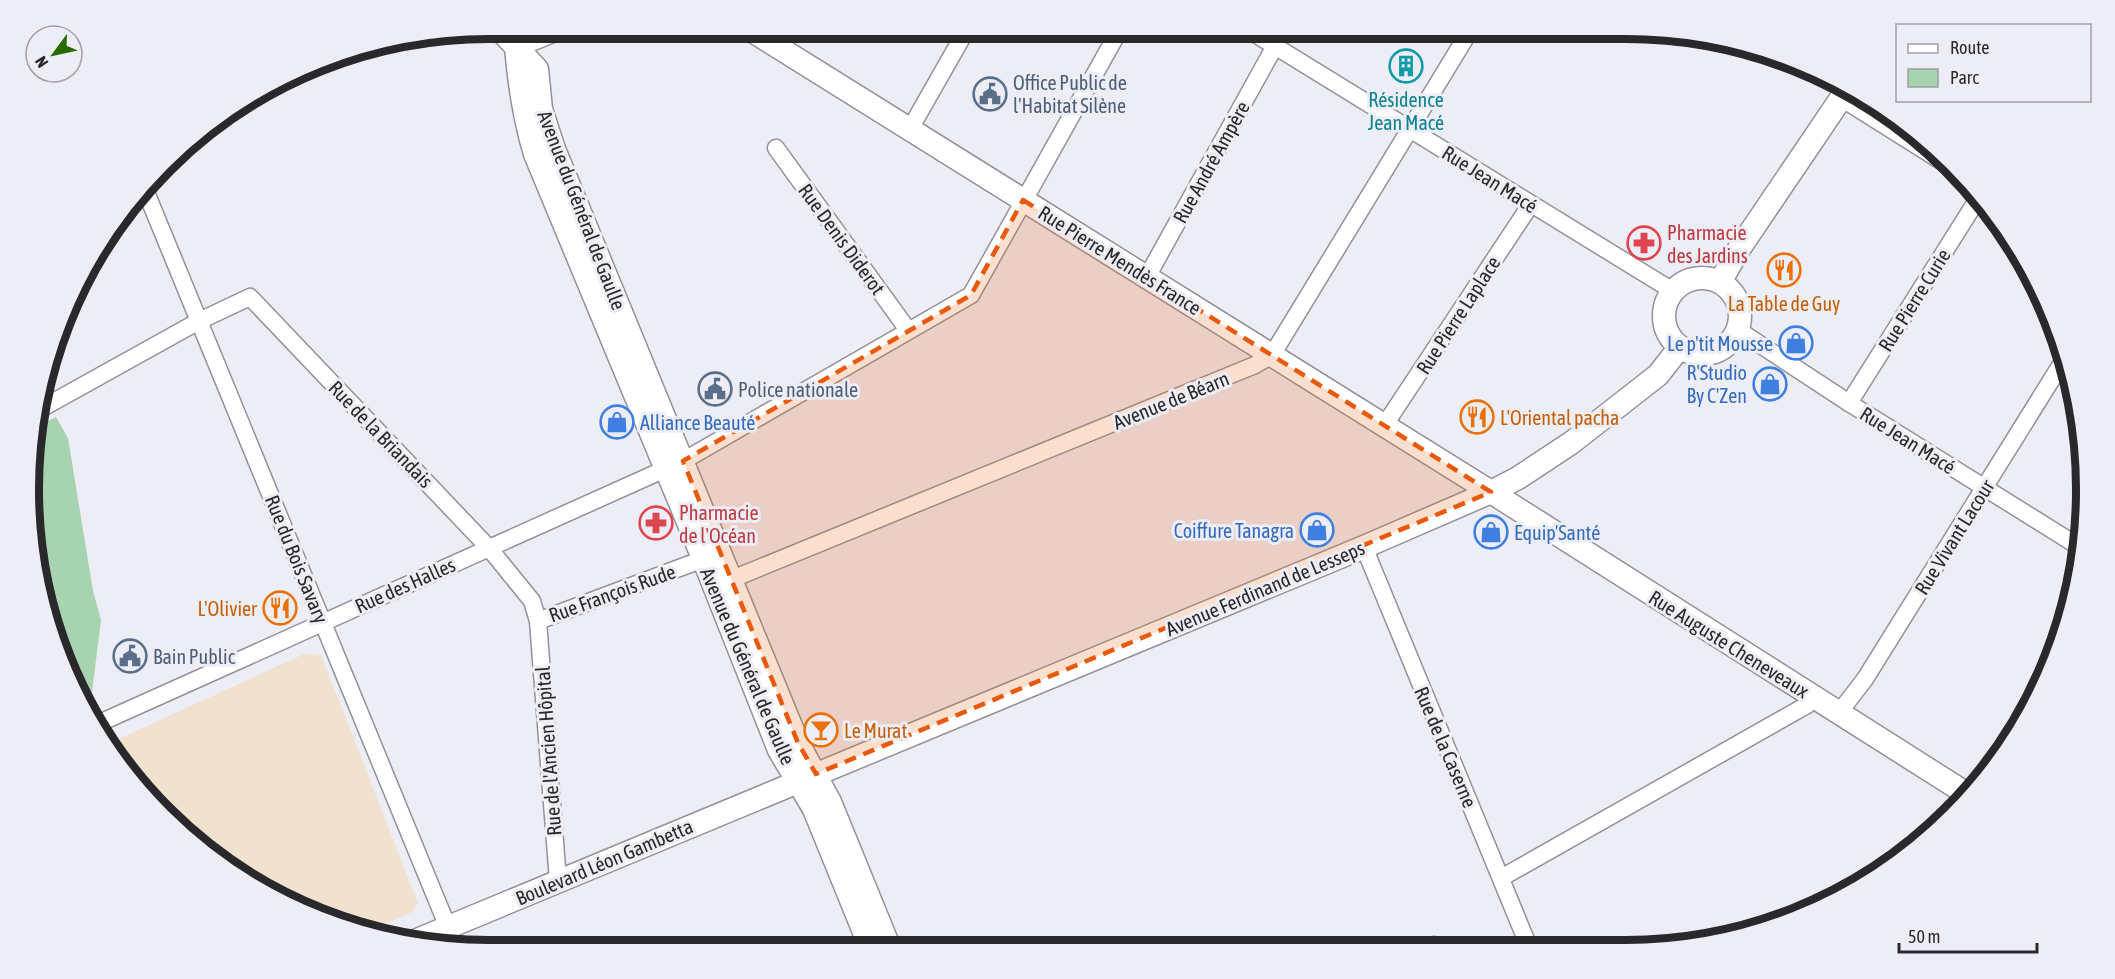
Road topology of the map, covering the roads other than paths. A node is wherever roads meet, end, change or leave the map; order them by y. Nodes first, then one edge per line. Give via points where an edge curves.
1 (499, 39) edge
2 (509, 39) edge
3 (532, 39) edge
4 (767, 39) edge
5 (961, 39) edge
6 (1114, 39) edge
7 (1264, 39) edge
8 (1464, 39) edge
9 (516, 46) junction
10 (1275, 46) junction
11 (1843, 95) edge
12 (910, 129) junction
13 (1410, 129) junction
14 (776, 148) dead end
15 (148, 196) edge
16 (1023, 200) junction
17 (1531, 204) junction
18 (1974, 204) edge
19 (1146, 277) junction
20 (1720, 282) junction
21 (1673, 291) junction
22 (199, 321) junction
23 (908, 330) junction
24 (1738, 330) junction
25 (1680, 347) junction
26 (1272, 355) junction
27 (2059, 367) edge
28 (1849, 403) junction
29 (47, 405) edge
30 (1384, 426) junction
31 (674, 465) junction
32 (1985, 488) junction
33 (1491, 492) junction
34 (2073, 543) edge
35 (1364, 547) junction
36 (489, 548) junction
37 (711, 554) junction
38 (723, 583) junction
39 (538, 621) junction
40 (323, 622) junction
41 (1813, 697) junction
42 (1838, 714) junction
43 (103, 721) edge
44 (807, 778) junction
45 (1961, 790) edge
46 (1501, 878) junction
47 (558, 881) junction
48 (452, 937) edge
49 (868, 940) edge
50 (886, 940) edge
51 (1526, 940) edge

1 - 9 street
2 - 9 street
3 - 9 street
4 - 12 street, Rue Pierre Mendès France
5 - 12 street
6 - 16 street, Rue des Halles
7 - 10 street, Rue Jean Macé
8 - 13 street
9 - 31 street, Avenue du Général de Gaulle via 520,97 535,154
10 - 13 street, Rue Jean Macé
10 - 19 street, Rue André Ampère
11 - 20 street
12 - 16 street, Rue Pierre Mendès France
13 - 17 street, Rue Jean Macé
13 - 26 street
14 - 23 street, Rue Denis Diderot
15 - 22 street, Rue du Bois Savary
16 - 19 street, Rue Pierre Mendès France
16 - 23 street, Rue des Halles via 971,295
17 - 21 street, Rue Jean Macé
17 - 30 street, Rue Pierre Laplace
18 - 28 street, Rue Pierre Curie
19 - 26 street, Rue Pierre Mendès France
20 - 21 street via 1699,278
20 - 24 street via 1736,298
21 - 25 street via 1666,302 1665,321 1671,338
22 - 29 street
22 - 36 street, Rue de la Briandais via 250,297
22 - 40 street, Rue du Bois Savary
23 - 31 street, Rue des Halles
24 - 25 street via 1724,347 1713,352 1702,354
24 - 28 street, Rue Jean Macé
25 - 33 street, Avenue Ferdinand de Lesseps via 1659,375 1571,443
26 - 30 street, Rue Pierre Mendès France
26 - 38 street, Avenue de Béarn
27 - 32 street, Rue Vivant Lacour
28 - 32 street, Rue Jean Macé
30 - 33 street, Rue Pierre Mendès France
31 - 36 street, Rue des Halles
31 - 37 street, Avenue du Général de Gaulle
32 - 34 street, Rue Jean Macé
32 - 42 street, Rue Vivant Lacour via 1865,679
33 - 35 street, Avenue Ferdinand de Lesseps
33 - 41 street, Rue Auguste Cheneveaux
35 - 44 street, Avenue Ferdinand de Lesseps
35 - 46 street, Rue de la Caserne
36 - 39 street, Rue de la Briandais via 532,601
36 - 40 street, Rue des Halles
37 - 38 street, Avenue du Général de Gaulle
37 - 39 street, Rue François Rude
38 - 44 street, Avenue du Général de Gaulle via 798,742
39 - 47 street, Rue de l'Ancien Hôpital
40 - 43 street, Rue des Halles
40 - 48 street, Rue du Bois Savary
41 - 42 street, Rue Auguste Cheneveaux
41 - 46 street via 1807,705
42 - 45 street, Rue Auguste Cheneveaux
44 - 47 street, Boulevard Léon Gambetta
44 - 49 street via 814,809
44 - 50 street via 830,802
46 - 51 street, Rue de la Caserne
47 - 48 street, Boulevard Léon Gambetta

